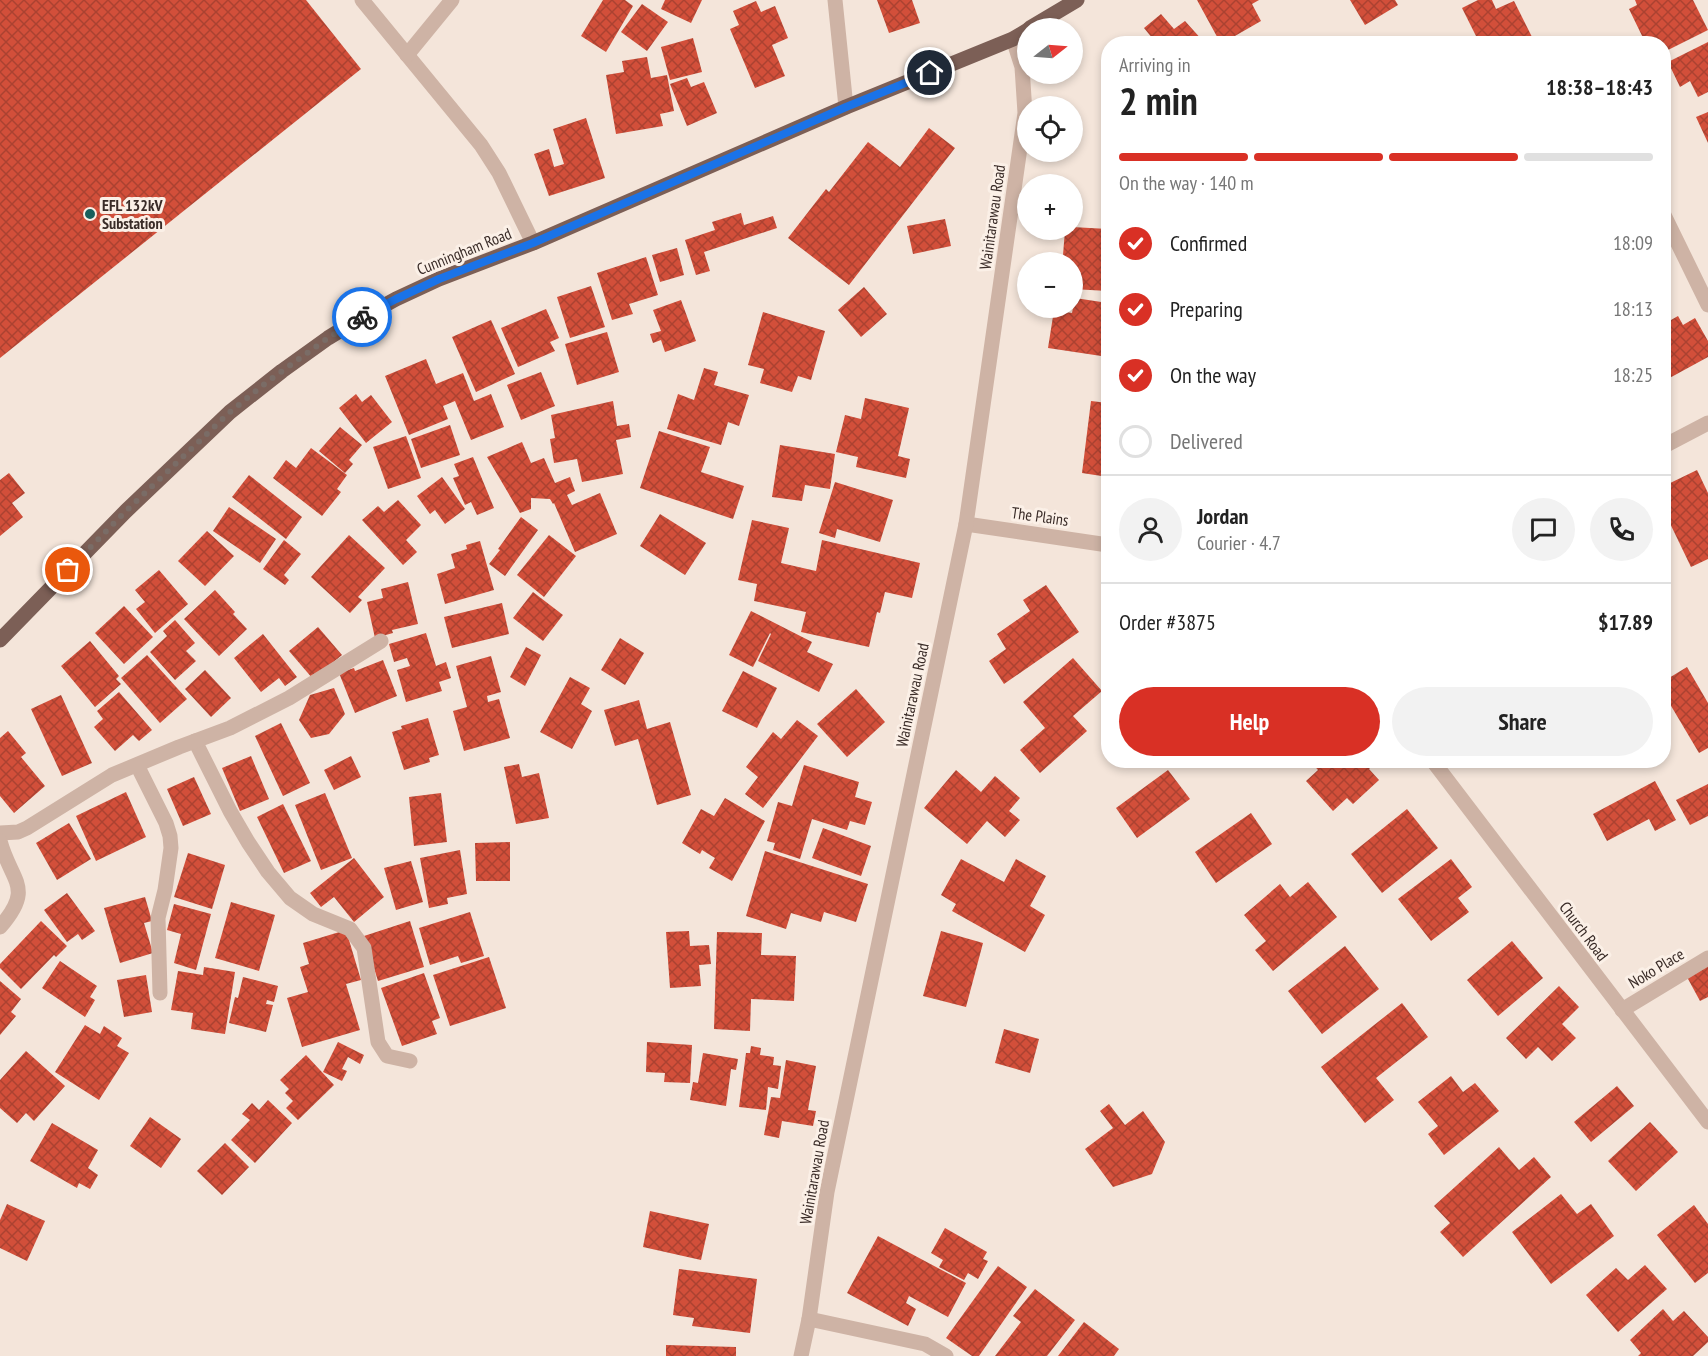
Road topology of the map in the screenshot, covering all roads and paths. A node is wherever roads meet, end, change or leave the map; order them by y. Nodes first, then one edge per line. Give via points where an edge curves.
1 (362, 0) edge
2 (452, 0) edge
3 (835, 0) edge
4 (1077, 0) edge
5 (1047, 18) edge
6 (1017, 36) edge
7 (1013, 39) junction
8 (407, 55) junction
9 (846, 107) junction
10 (1671, 229) edge
11 (533, 243) junction
12 (1708, 305) edge
13 (1708, 423) edge
14 (1671, 442) edge
15 (966, 524) junction
16 (1101, 544) edge
17 (0, 640) edge
18 (381, 641) dead end
19 (195, 741) junction
20 (137, 765) junction
21 (1438, 768) edge
22 (0, 833) edge
23 (0, 841) edge
24 (0, 927) edge
25 (1708, 958) edge
26 (160, 993) dead end
27 (1622, 1010) junction
28 (410, 1061) dead end
29 (1708, 1122) edge
30 (809, 1319) junction
31 (801, 1356) edge
32 (946, 1356) edge

1 - 8 street
2 - 8 street
3 - 9 street
4 - 5 main road, Cunningham Road
6 - 7 main road, Cunningham Road
7 - 9 main road, Cunningham Road
7 - 15 street, Wainitarawau Road via 1022,68 1025,113
8 - 11 street via 481,145
9 - 11 main road, Cunningham Road
10 - 12 street
11 - 17 main road, Cunningham Road via 396,299 328,338 267,382 126,511
13 - 14 street
15 - 16 street, The Plains
15 - 30 street, Wainitarawau Road via 829,1181
18 - 19 street via 290,698
19 - 20 street
19 - 28 street via 230,811 268,872 290,898 313,914 350,929 364,948 378,1042 387,1056
20 - 22 street via 112,775 27,828
20 - 26 street via 170,836 158,918
21 - 27 street, Church Road
23 - 24 street via 15,877 18,897 15,908
25 - 27 street, Noko Place
27 - 29 street, Church Road
30 - 31 street, Wainitarawau Road
30 - 32 street via 925,1344

